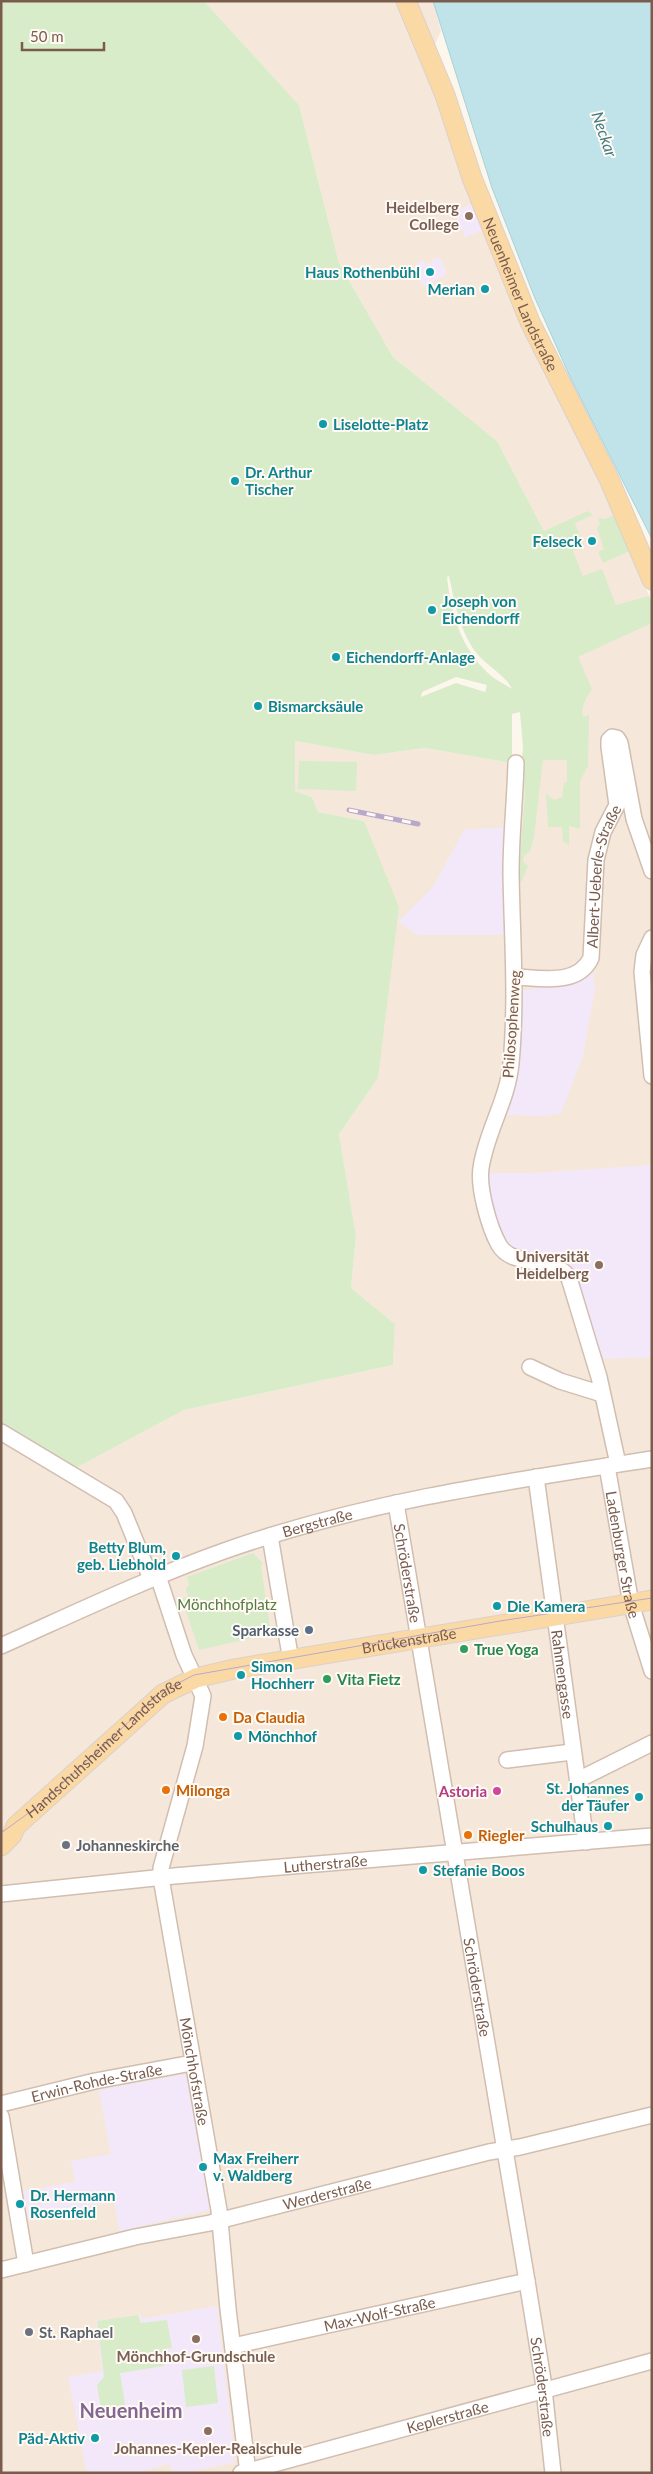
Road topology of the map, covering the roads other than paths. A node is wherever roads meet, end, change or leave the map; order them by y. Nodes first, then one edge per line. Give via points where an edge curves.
1 (406, 1) edge
2 (652, 580) edge
3 (516, 763) dead end
4 (652, 871) edge
5 (652, 938) edge
6 (516, 977) junction
7 (652, 1076) edge
8 (530, 1367) dead end
9 (602, 1394) junction
10 (1, 1432) edge
11 (652, 1459) edge
12 (607, 1466) junction
13 (536, 1477) junction
14 (396, 1503) junction
15 (270, 1536) junction
16 (154, 1577) junction
17 (652, 1600) edge
18 (631, 1604) junction
19 (554, 1617) junction
20 (419, 1640) junction
21 (1, 1646) edge
22 (292, 1661) junction
23 (652, 1671) edge
24 (196, 1678) junction
25 (652, 1743) edge
26 (572, 1752) junction
27 (507, 1760) dead end
28 (578, 1780) junction
29 (9, 1826) edge
30 (652, 1836) edge
31 (586, 1842) junction
32 (1, 1846) edge
33 (454, 1853) junction
34 (161, 1878) junction
35 (1, 1894) edge
36 (192, 2063) junction
37 (1, 2104) edge
38 (652, 2115) edge
39 (1, 2116) edge
40 (506, 2149) junction
41 (220, 2220) junction
42 (26, 2264) junction
43 (1, 2270) edge
44 (527, 2281) junction
45 (232, 2346) junction
46 (652, 2361) edge
47 (549, 2390) junction
48 (249, 2471) edge
49 (553, 2473) edge

1 - 2 main road, Neuenheimer Landstraße via 445,95 472,178 530,322 609,479
3 - 6 street, Philosophenweg via 511,874
4 - 6 street, Albert-Ueberle-Straße via 634,819 620,743 614,737 610,738 608,743 617,805 603,832 596,860 591,958 582,970 566,978
5 - 7 street via 644,955 642,972
6 - 9 street, Philosophenweg via 511,1064 506,1092 481,1168 484,1199 500,1247 566,1274 573,1288
8 - 9 street via 560,1382
9 - 12 street, Philosophenweg
10 - 16 street via 116,1501
11 - 12 street, Bergstraße
12 - 13 street, Bergstraße
12 - 18 street, Ladenburger Straße
13 - 14 street, Bergstraße
13 - 19 street, Rahmengasse
14 - 15 street, Bergstraße
14 - 20 street, Schröderstraße
15 - 16 street, Bergstraße
15 - 22 street
16 - 21 street, Bergstraße
16 - 24 street
17 - 18 main road, Brückenstraße
18 - 19 main road, Brückenstraße
18 - 23 street, Ladenburger Straße
19 - 20 main road, Brückenstraße
19 - 26 street, Rahmengasse
20 - 22 main road, Brückenstraße
20 - 33 street, Schröderstraße
22 - 24 main road, Brückenstraße
24 - 29 main road, Handschuhsheimer Landstraße via 176,1686 153,1703
24 - 34 street, Mönchhofstraße via 203,1696 203,1707
25 - 28 street
26 - 27 street
26 - 28 street, Rahmengasse
28 - 31 street, Rahmengasse
29 - 32 main road, Handschuhsheimer Landstraße via 12,1836
30 - 31 street, Lutherstraße
31 - 33 street, Lutherstraße
33 - 34 street, Lutherstraße
33 - 40 street, Schröderstraße
34 - 35 street, Lutherstraße
34 - 36 street, Mönchhofstraße
36 - 37 street, Erwin-Rohde-Straße via 95,2081
36 - 41 street, Mönchhofstraße
38 - 40 street, Werderstraße
39 - 42 street
40 - 41 street, Werderstraße
40 - 44 street, Schröderstraße
41 - 42 street, Werderstraße
41 - 45 street, Mönchhofstraße
42 - 43 street, Werderstraße
44 - 45 street, Max-Wolf-Straße
44 - 47 street, Schröderstraße
45 - 48 street, Mönchhofstraße
46 - 47 street, Keplerstraße
47 - 48 street, Keplerstraße
47 - 49 street, Schröderstraße

